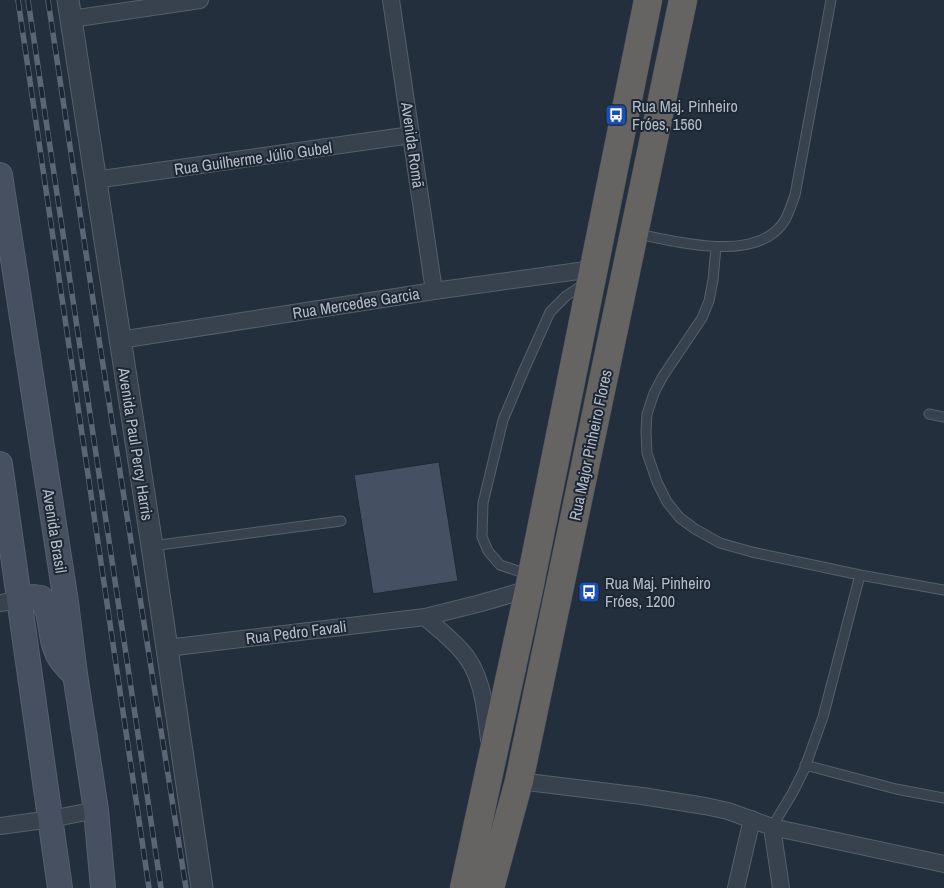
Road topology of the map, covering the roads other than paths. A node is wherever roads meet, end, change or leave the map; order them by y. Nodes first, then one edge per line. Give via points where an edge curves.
1 (200, 0) edge
2 (391, 0) edge
3 (648, 0) edge
4 (683, 0) edge
5 (831, 0) edge
6 (70, 10) edge
7 (411, 135) junction
8 (0, 175) edge
9 (95, 180) junction
10 (635, 233) junction
11 (716, 247) junction
12 (592, 275) junction
13 (434, 291) junction
14 (120, 340) junction
15 (929, 414) dead end
16 (944, 417) edge
17 (0, 464) edge
18 (341, 520) dead end
19 (152, 546) junction
20 (860, 575) junction
21 (530, 582) junction
22 (944, 590) edge
23 (9, 601) edge
24 (424, 617) junction
25 (167, 648) junction
26 (75, 674) junction
27 (491, 761) junction
28 (806, 765) junction
29 (519, 781) junction
30 (944, 798) edge
31 (96, 810) junction
32 (51, 819) junction
33 (752, 819) junction
34 (0, 826) edge
35 (772, 827) junction
36 (944, 864) edge
37 (60, 888) edge
38 (103, 888) edge
39 (202, 888) edge
40 (464, 888) edge
41 (490, 888) edge
42 (736, 888) edge
43 (781, 888) edge

1 - 6 street
2 - 7 street, Avenida Romã
3 - 12 highway, Rua Major Pinheiro Flores
4 - 10 highway, Rua Major Pinheiro Flores
5 - 11 lane via 795,195 785,221 761,241 745,246
6 - 9 street, Avenida Paul Percy Harris
7 - 9 street, Rua Guilherme Júlio Gubel
7 - 13 street, Avenida Romã
8 - 26 main road, Avenida Brasil
9 - 14 street, Avenida Paul Percy Harris
10 - 11 lane
10 - 29 highway, Rua Major Pinheiro Flores
11 - 20 lane via 709,301 702,318 662,376 647,414 648,453 658,482 667,502 680,518 720,543
12 - 13 street, Rua Mercedes Garcia
12 - 21 highway, Rua Major Pinheiro Flores
12 - 21 lane via 550,312 503,420 483,503 482,537 488,551 500,565
13 - 14 street, Rua Mercedes Garcia
14 - 19 street, Avenida Paul Percy Harris
15 - 16 lane
17 - 23 main road via 20,596
18 - 19 lane
19 - 25 street, Avenida Paul Percy Harris
20 - 22 lane
20 - 28 lane via 823,717
21 - 24 street, Rua Pedro Favali via 481,603
21 - 27 highway, Rua Major Pinheiro Flores
23 - 26 main road via 41,598 46,604 58,657
23 - 32 main road
24 - 25 street, Rua Pedro Favali
24 - 27 street via 461,650 476,673 485,701
25 - 39 street, Avenida Paul Percy Harris
26 - 31 main road, Avenida Brasil
27 - 40 highway, Rua Major Pinheiro Flores
28 - 30 lane
28 - 35 lane
29 - 33 street via 642,796 728,811
29 - 41 highway, Rua Major Pinheiro Flores
31 - 32 street
31 - 38 main road, Avenida Brasil
32 - 34 street
32 - 37 main road
33 - 35 street
33 - 42 street
35 - 36 street
35 - 43 street

